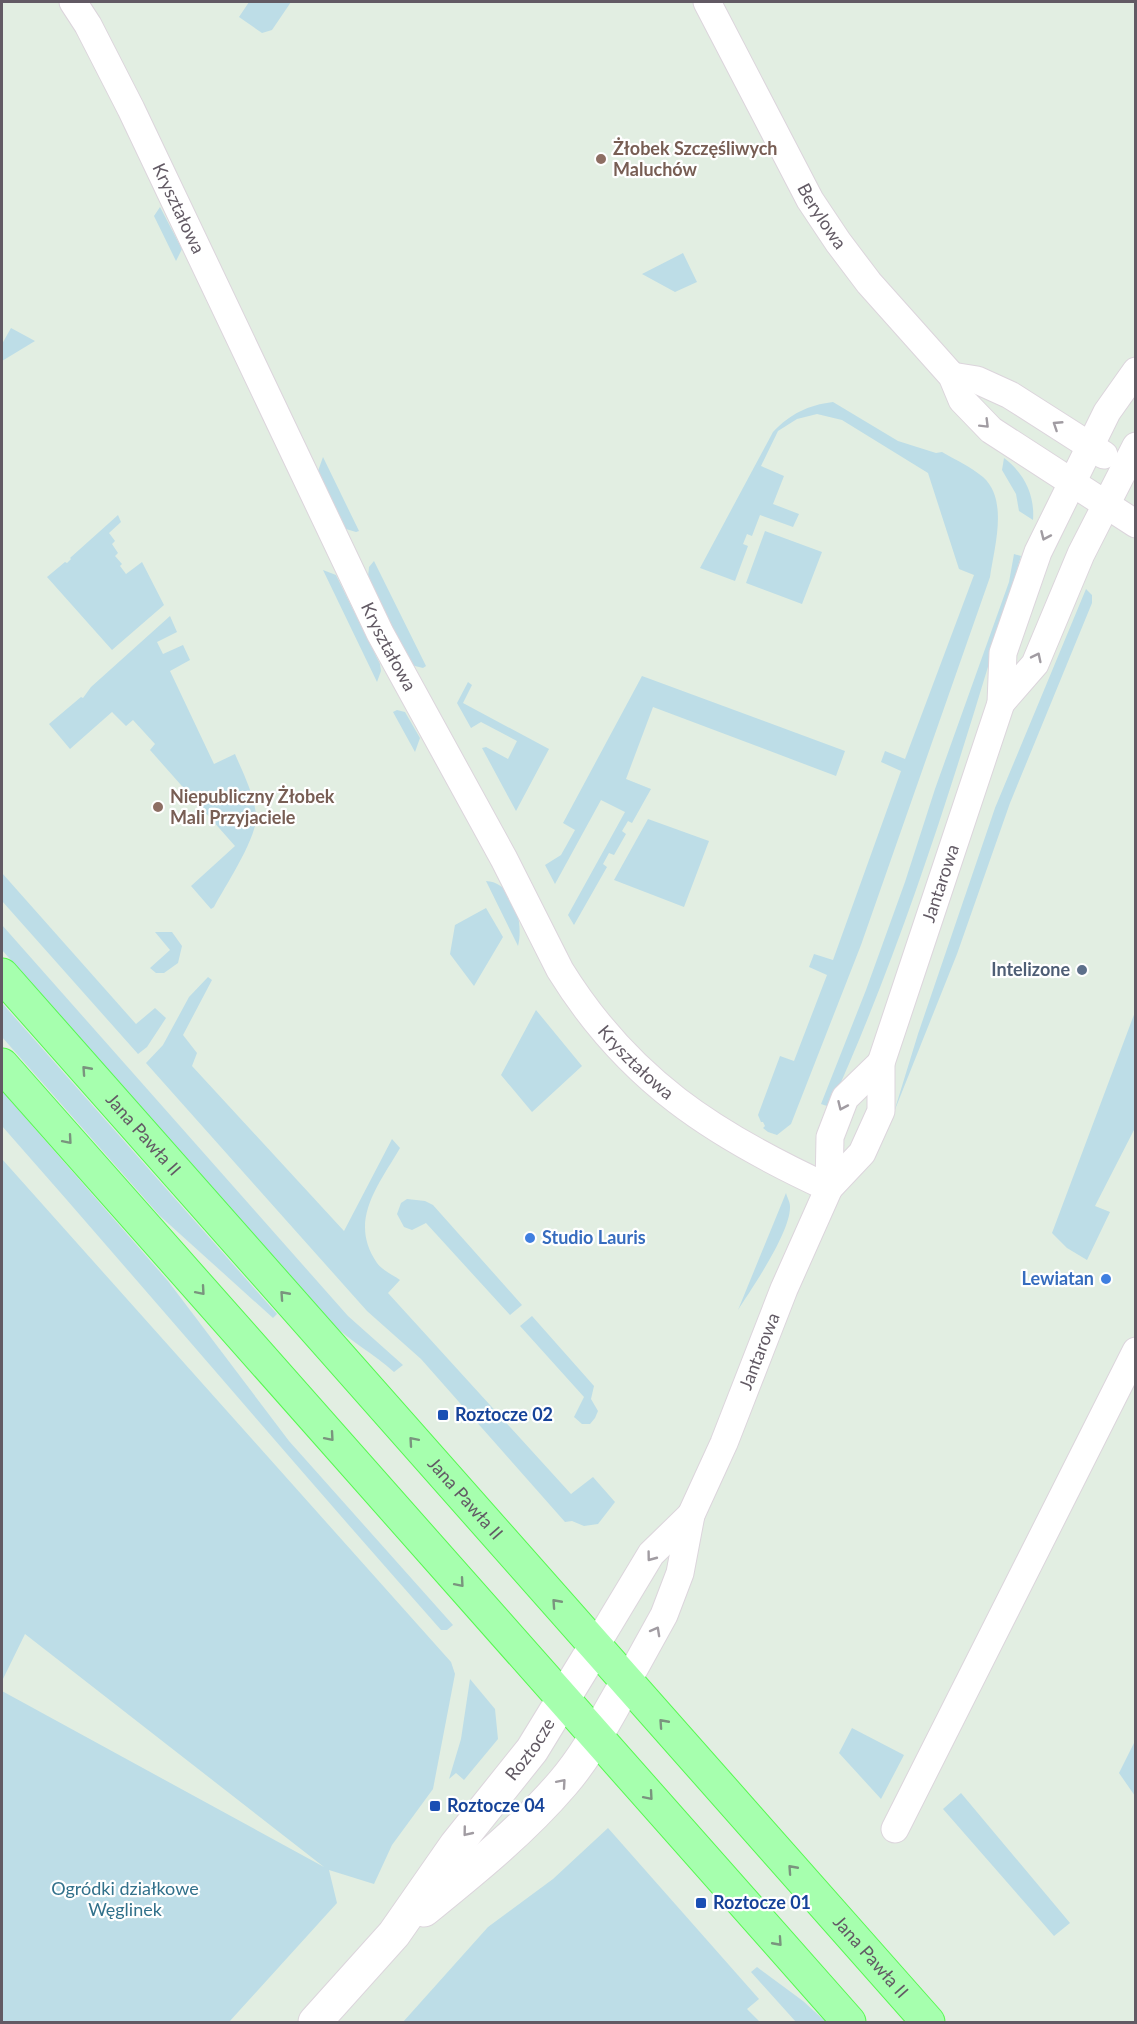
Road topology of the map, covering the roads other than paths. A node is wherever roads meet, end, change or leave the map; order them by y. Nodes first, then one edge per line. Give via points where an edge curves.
1 (73, 2) edge
2 (707, 2) edge
3 (1136, 370) edge
4 (952, 376) junction
5 (1090, 446) junction
6 (1132, 463) edge
7 (1071, 484) junction
8 (1106, 505) junction
9 (1136, 524) edge
10 (1001, 704) junction
11 (2, 975) edge
12 (880, 1063) junction
13 (2, 1065) edge
14 (829, 1188) junction
15 (1136, 1351) edge
16 (691, 1515) junction
17 (595, 1647) junction
18 (627, 1682) junction
19 (564, 1700) junction
20 (596, 1737) junction
21 (895, 1829) dead end
22 (394, 1934) junction
23 (315, 2022) edge
24 (849, 2022) edge
25 (928, 2022) edge

1 - 14 street, Kryształowa via 130,109 380,633 571,988 628,1059 672,1098 754,1150
2 - 4 street, Berylowa via 816,208 869,283
3 - 5 street, Jantarowa via 1115,398
5 -> 4 street via 1010,395 977,380
4 -> 7 street, Berylowa via 962,400 991,430
5 - 6 street
5 - 7 street, Jantarowa
6 - 8 street, Jantarowa
7 - 8 street, Berylowa
7 -> 10 street, Jantarowa via 1038,552 1003,653
8 - 9 street, Berylowa
10 -> 8 street, Jantarowa via 1035,664
10 - 12 street, Jantarowa
17 -> 11 main road, Jana Pawła II
12 - 14 street, Jantarowa via 881,1111 862,1153
12 -> 14 street, Jantarowa via 845,1098 830,1137
13 -> 19 main road
14 - 16 street, Jantarowa
15 - 21 street
16 -> 17 street, Jantarowa via 651,1554
18 -> 16 street, Jantarowa via 664,1615 681,1573
17 - 18 main road, Jana Pawła II
17 - 19 street, Roztocze
18 - 20 street, Roztocze
25 -> 18 main road, Jana Pawła II
19 - 20 main road
19 -> 22 street, Roztocze via 532,1750 456,1845
22 -> 20 street, Roztocze via 484,1862 563,1783
20 -> 24 main road
22 - 23 street, Roztocze

